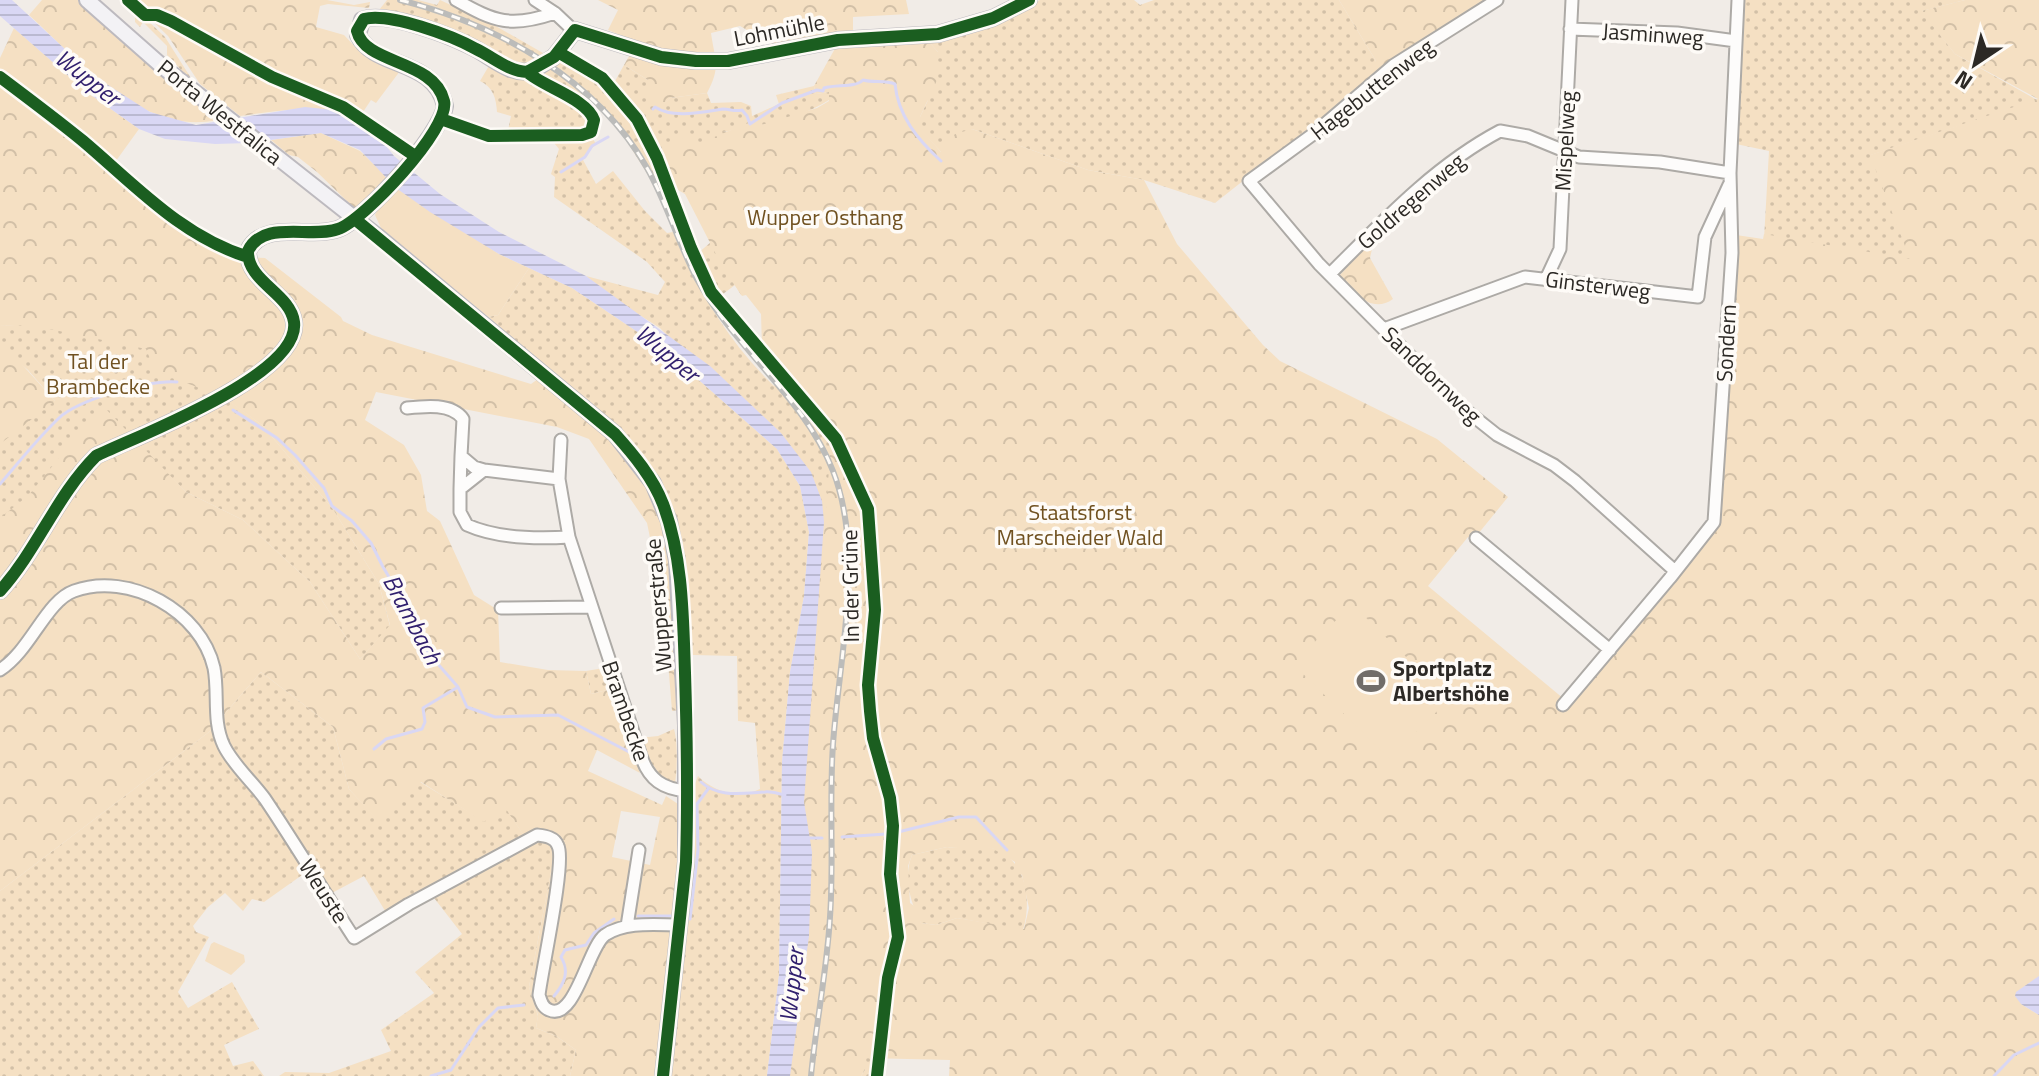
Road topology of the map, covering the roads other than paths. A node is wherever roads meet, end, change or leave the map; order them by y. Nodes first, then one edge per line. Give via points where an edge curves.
1 (87, 0) edge
2 (456, 0) edge
3 (535, 0) edge
4 (1029, 0) edge
5 (1497, 0) edge
6 (1572, 0) edge
7 (1738, 0) edge
8 (555, 13) junction
9 (1570, 29) junction
10 (573, 30) junction
11 (1736, 41) junction
12 (556, 55) junction
13 (530, 71) junction
14 (441, 119) junction
15 (1564, 150) junction
16 (1730, 177) junction
17 (1249, 181) joint
18 (356, 220) junction
19 (1330, 274) junction
20 (1546, 279) junction
21 (1384, 329) junction
22 (407, 408) dead end
23 (561, 440) dead end
24 (461, 456) junction
25 (484, 470) junction
26 (559, 479) junction
27 (460, 489) junction
28 (569, 537) junction
29 (1476, 538) dead end
30 (1675, 571) junction
31 (0, 591) edge
32 (590, 607) junction
33 (501, 608) dead end
34 (1610, 650) junction
35 (0, 670) edge
36 (1563, 705) dead end
37 (687, 791) junction
38 (639, 850) dead end
39 (680, 925) junction
40 (627, 926) junction
41 (663, 1076) edge
42 (877, 1076) edge

1 - 18 main road, Porta Westfalica
2 - 8 street via 500,22
3 - 8 street
4 - 10 main road, Lohmühle via 993,18 938,34 838,40 728,61 675,59
5 - 17 street, Hagebuttenweg via 1394,65
6 - 9 street, Mispelweg
7 - 11 street, Sondern
8 - 10 street
9 - 11 street, Jasminweg
9 - 15 street, Mispelweg
10 - 12 main road
11 - 16 street, Sondern
12 - 13 main road, bridge
12 - 42 street, In der Grüne via 602,78 637,119 711,292 836,439 868,509 875,610 868,685 873,738 890,798 890,874 898,937
13 - 14 street via 538,81 587,107 594,120 591,132 505,138
13 - 14 main road via 510,69 463,43 412,25 362,20 358,35 364,45 417,70 434,85 445,103
14 - 18 main road via 407,166
15 - 16 street, Goldregenweg via 1579,157 1660,162
15 - 19 street, Goldregenweg via 1500,131 1426,181
15 - 20 street, Mispelweg via 1560,249
16 - 20 street, Ginsterweg via 1705,237 1698,297
16 - 30 street, Sondern via 1732,253 1715,513 1711,528
17 - 19 street, Sanddornweg
18 - 31 main road via 330,231 279,232 256,240 248,251 250,265 293,318 294,332 285,349 233,391 96,456
18 - 37 main road, Wupperstraße via 615,434 653,483 669,521 681,590
19 - 21 street, Sanddornweg
20 - 21 street, Ginsterweg via 1508,281
21 - 30 street, Sanddornweg via 1477,421 1554,465
22 - 24 street via 451,409 460,415
23 - 26 street, Brambecke
24 - 25 street
24 - 27 street
25 - 26 street
25 - 27 street
26 - 28 street, Brambecke
27 - 28 street via 460,512 467,525 549,539
28 - 32 street, Brambecke
29 - 34 street
30 - 34 street, Sondern
32 - 33 street
32 - 37 street, Brambecke via 649,775 662,786
34 - 36 street, Sondern
35 - 40 street, Weuste via 18,656 64,595 110,585 146,593 177,613 205,646 213,665 223,744 354,938 537,835 554,840 559,849 539,995 544,1007 564,1008 596,944
37 - 39 main road, Wupperstraße
38 - 40 street
39 - 40 street
39 - 41 main road, Wupperstraße

